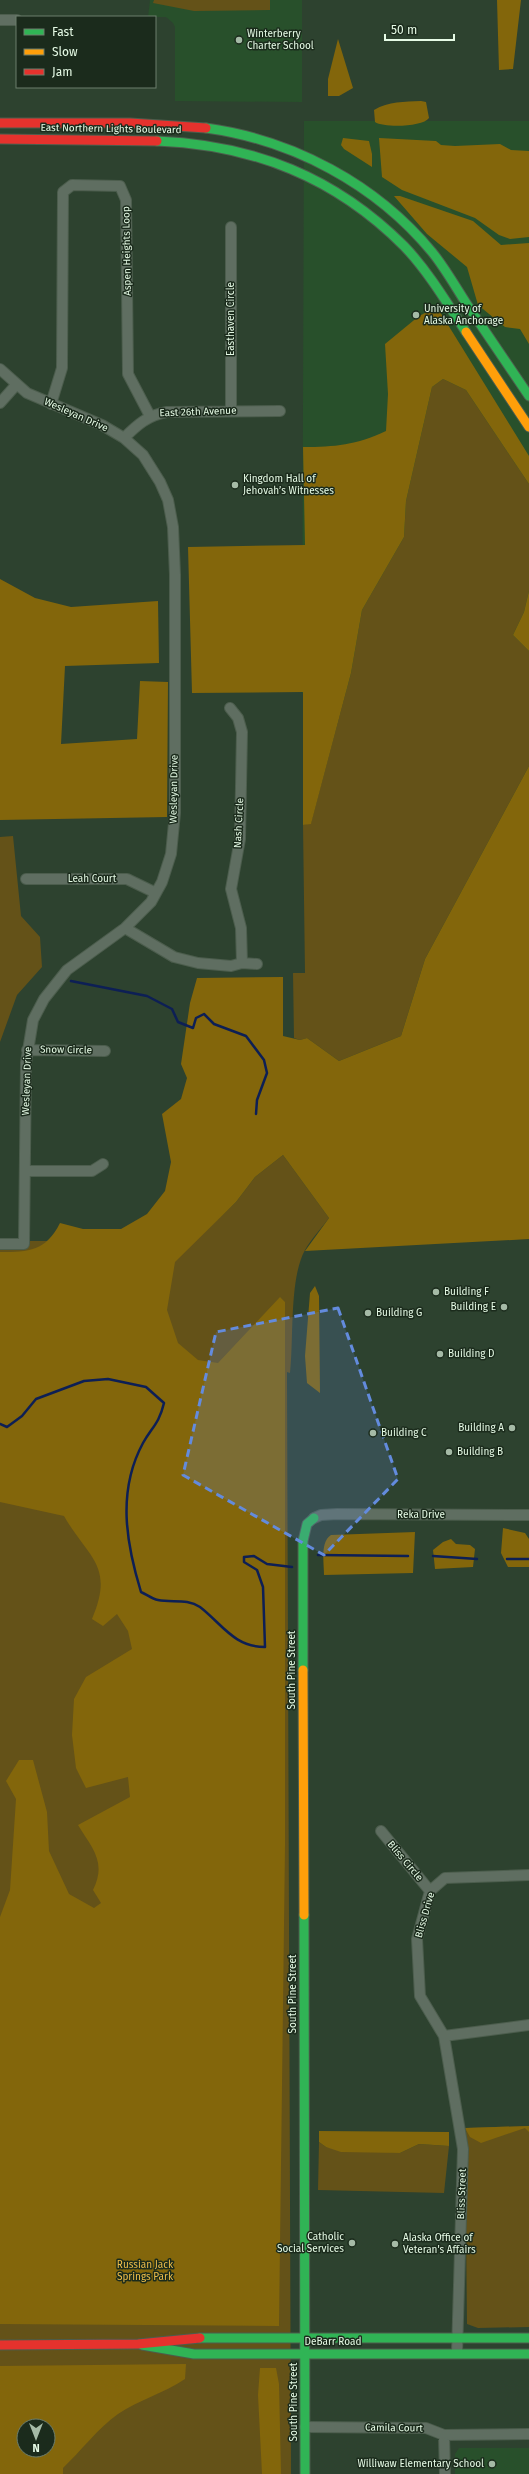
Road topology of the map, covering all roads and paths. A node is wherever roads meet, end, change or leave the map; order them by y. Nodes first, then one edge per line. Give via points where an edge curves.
1 (0, 20) edge
2 (16, 20) edge
3 (0, 123) edge
4 (0, 138) edge
5 (230, 227) dead end
6 (0, 369) edge
7 (16, 385) junction
8 (529, 396) edge
9 (0, 403) edge
10 (51, 404) junction
11 (230, 411) junction
12 (280, 411) dead end
13 (150, 416) junction
14 (529, 427) edge
15 (124, 438) junction
16 (230, 708) dead end
17 (26, 879) dead end
18 (156, 893) junction
19 (126, 928) junction
20 (242, 963) junction
21 (257, 964) dead end
22 (26, 1050) junction
23 (104, 1051) dead end
24 (103, 1164) dead end
25 (26, 1171) junction
26 (0, 1244) edge
27 (529, 1515) edge
28 (314, 1518) joint
29 (380, 1831) dead end
30 (529, 1874) edge
31 (430, 1891) junction
32 (529, 2025) edge
33 (444, 2036) junction
34 (458, 2337) junction
35 (305, 2338) junction
36 (529, 2338) edge
37 (138, 2344) junction
38 (0, 2345) edge
39 (305, 2353) junction
40 (458, 2353) junction
41 (529, 2354) edge
42 (305, 2427) junction
43 (529, 2434) edge
44 (444, 2435) junction
45 (305, 2474) edge
46 (445, 2474) edge

1 - 2 street
3 - 8 main road, East Northern Lights Boulevard via 158,123 208,128 265,141 330,168 361,187 432,252
4 - 14 main road, East Northern Lights Boulevard via 141,139 185,142 250,153 311,177 364,210 405,247 442,296
5 - 11 street, Easthaven Circle
6 - 7 street, Wesleyan Drive
7 - 9 street
7 - 10 street, Wesleyan Drive
10 - 13 street, Aspen Heights Loop via 62,368 63,192 72,185 120,186 126,200 128,374
10 - 15 street, Wesleyan Drive via 102,424
11 - 12 street, East 26th Avenue
11 - 13 street, East 26th Avenue via 167,412
13 - 15 street, East 26th Avenue via 139,422
15 - 18 street, Wesleyan Drive via 143,455 160,482 168,500 173,527 174,825 171,854
16 - 20 street, Nash Circle via 238,718 242,732 240,839 230,889 241,928
17 - 18 street, Leah Court via 127,879
18 - 19 street, Wesleyan Drive via 151,902
19 - 20 street via 174,957 198,963 231,966
19 - 22 street, Wesleyan Drive via 67,970 44,999 33,1020
20 - 21 street
22 - 23 street, Snow Circle
22 - 25 street, Wesleyan Drive
24 - 25 street via 92,1171
25 - 26 street, Wesleyan Drive via 24,1244
27 - 28 street, Reka Drive via 337,1514
28 - 35 main road, South Pine Street via 307,1524 302,1540
29 - 31 street, Bliss Circle
30 - 31 street, Bliss Drive via 445,1878
31 - 33 street, Bliss Drive via 417,1939 420,1996
32 - 33 street
33 - 34 street, Bliss Street via 463,2149
34 - 35 main road, DeBarr Road
34 - 36 main road, DeBarr Road
34 - 40 street, Bliss Street
35 - 37 main road, DeBarr Road via 169,2339
35 - 39 main road, South Pine Street
37 - 38 main road, DeBarr Road
37 - 39 main road, DeBarr Road via 194,2354
39 - 40 main road, DeBarr Road
39 - 42 main road, South Pine Street
40 - 41 main road, DeBarr Road
42 - 44 street, Camila Court via 426,2428
42 - 45 main road, South Pine Street
43 - 44 street, Camila Court
44 - 46 street

